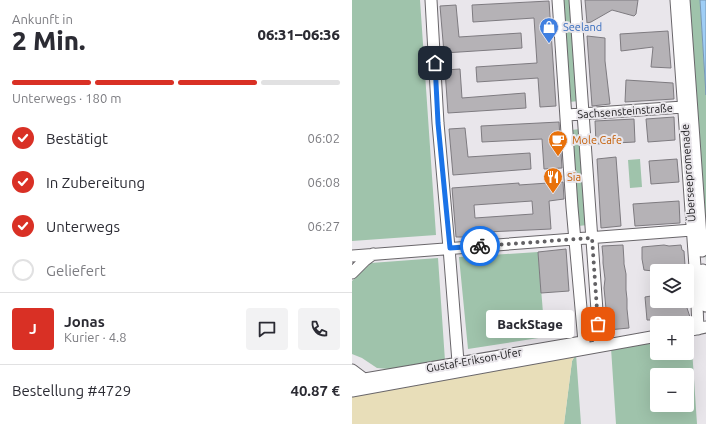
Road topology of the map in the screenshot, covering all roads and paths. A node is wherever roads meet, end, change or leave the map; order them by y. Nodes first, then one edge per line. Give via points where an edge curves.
1 (432, 0) edge
2 (558, 0) edge
3 (575, 0) edge
4 (676, 0) edge
5 (684, 0) edge
6 (683, 107) junction
7 (583, 114) junction
8 (567, 115) junction
9 (692, 230) junction
10 (592, 238) junction
11 (575, 240) junction
12 (450, 248) junction
13 (373, 254) junction
14 (352, 256) edge
15 (352, 273) edge
16 (706, 306) edge
17 (695, 326) edge
18 (650, 330) edge
19 (650, 337) edge
20 (599, 339) junction
21 (584, 342) junction
22 (458, 362) junction
23 (352, 370) edge
24 (364, 379) junction
25 (352, 381) edge
26 (352, 391) edge

1 - 12 street via 438,123
2 - 8 street
3 - 7 street
4 - 6 street, Überseepromenade
5 - 16 street, Überseepromenade
6 - 7 street, Sachsensteinstraße
6 - 9 street, Überseepromenade
7 - 8 street, Sachsensteinstraße
7 - 10 street
8 - 11 street
9 - 10 street
9 - 17 street, Überseepromenade via 696,281
10 - 11 street
10 - 20 street
11 - 12 street
11 - 21 street
12 - 13 street
12 - 22 street
13 - 14 street
13 - 15 street
18 - 20 street, Gustaf-Erikson-Ufer
19 - 26 street
20 - 21 street, Gustaf-Erikson-Ufer
21 - 22 street, Gustaf-Erikson-Ufer
22 - 24 street, Gustaf-Erikson-Ufer
23 - 24 street
24 - 25 street, Gustaf-Erikson-Ufer

